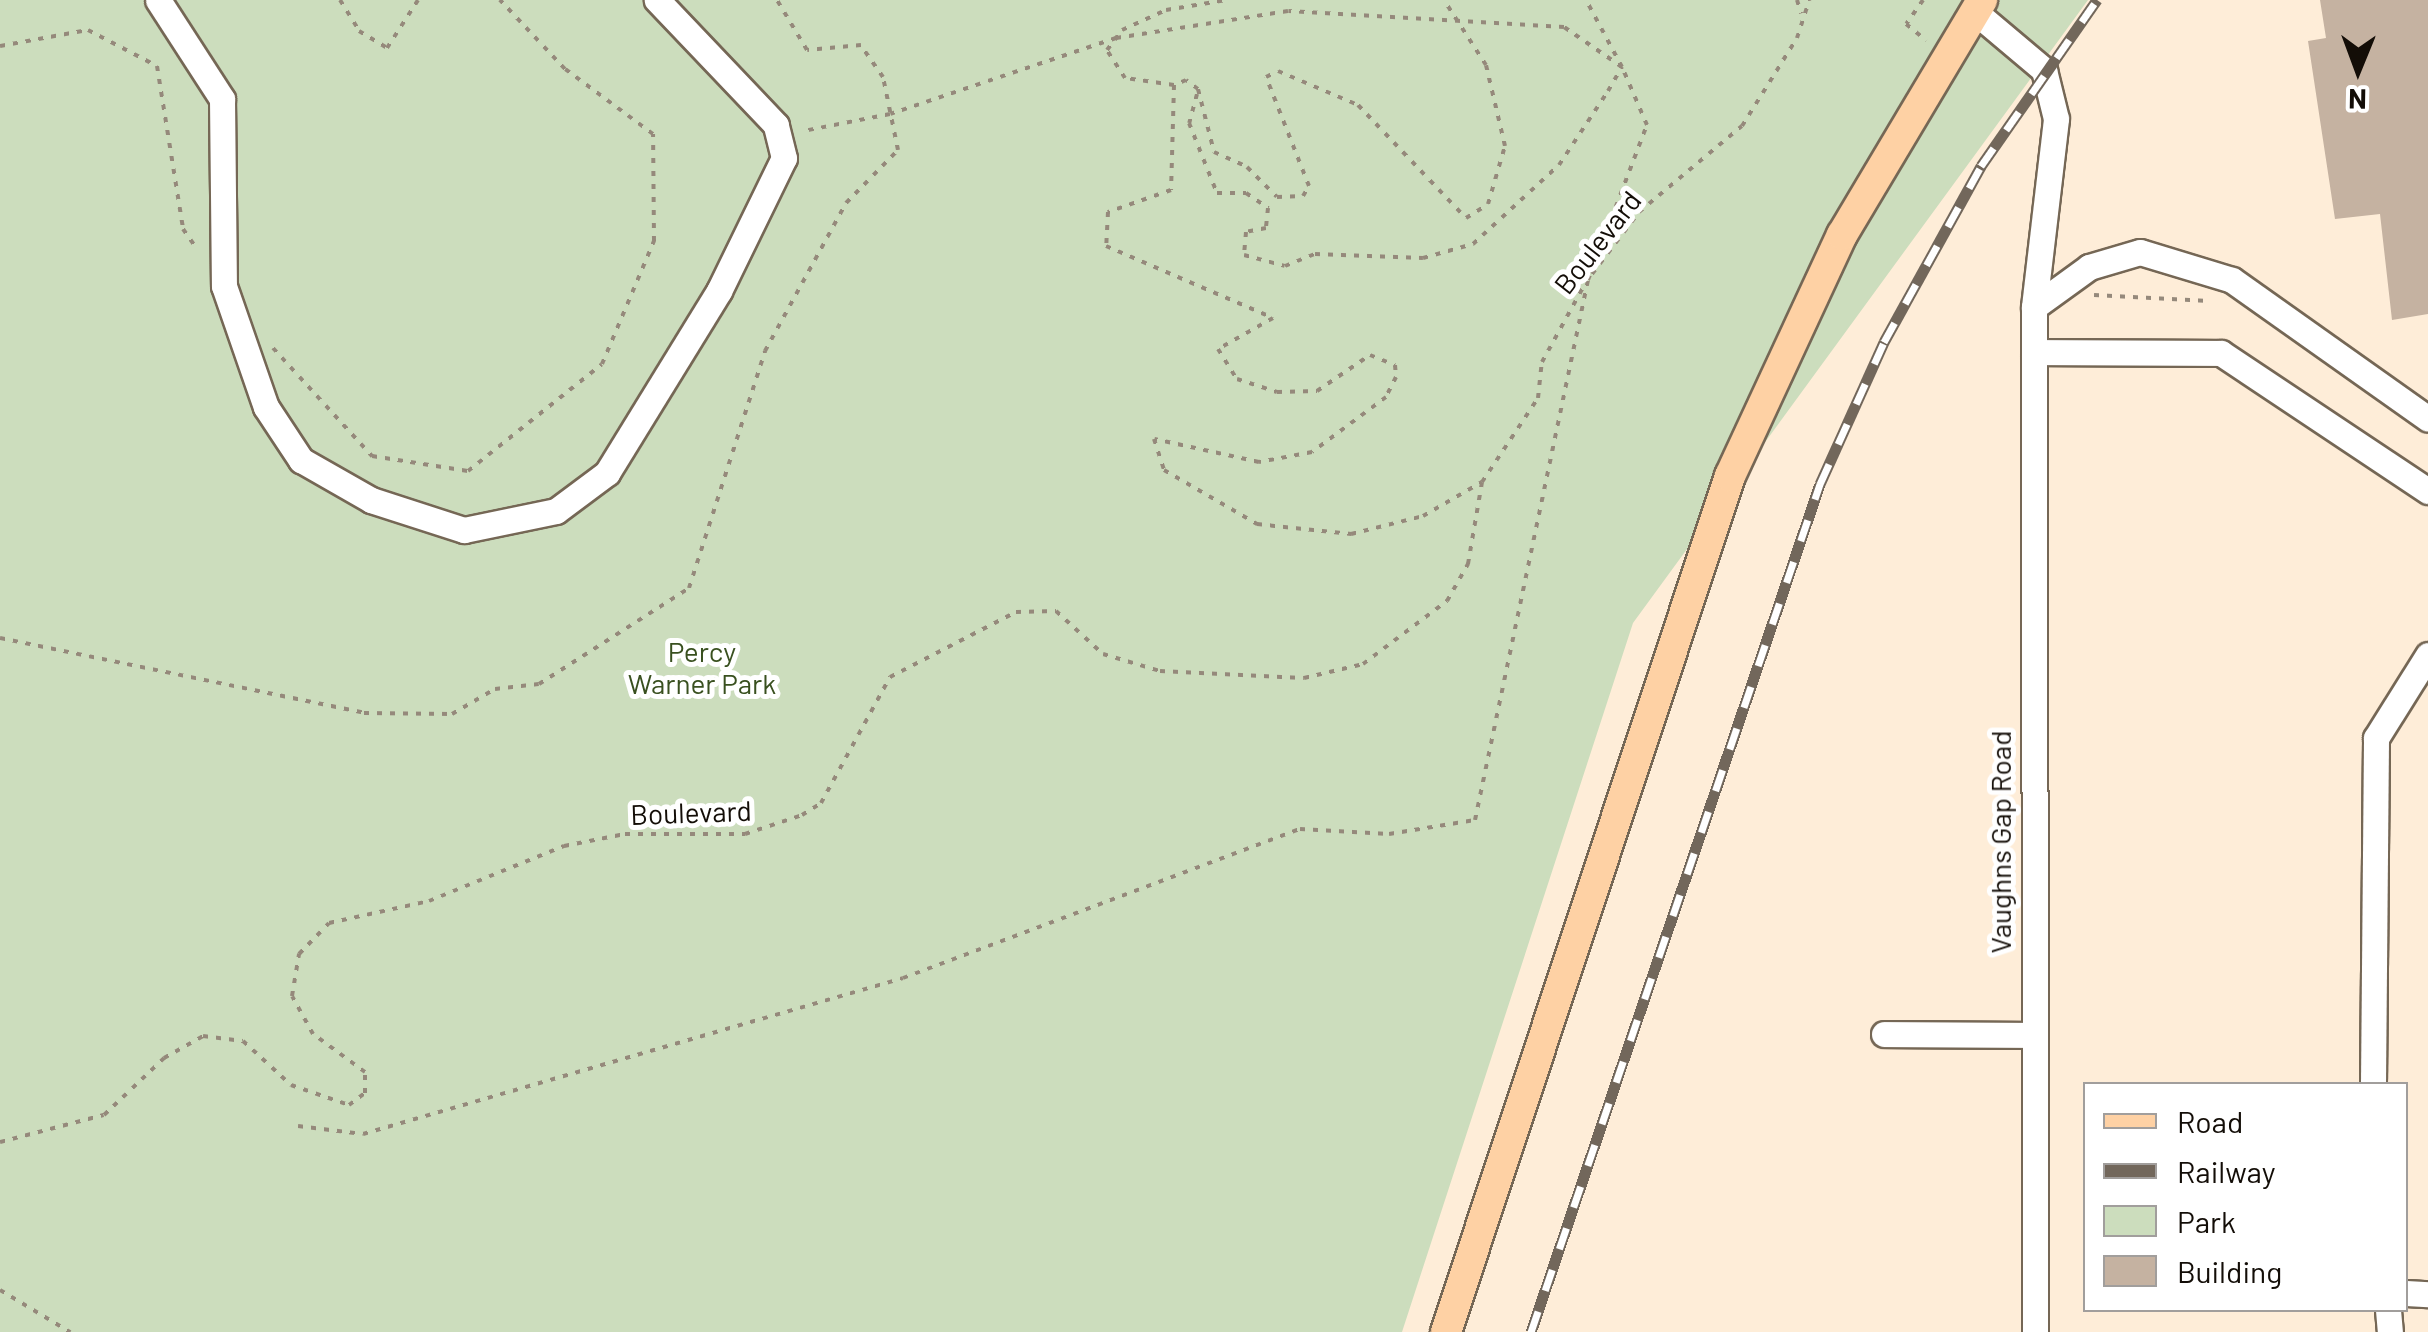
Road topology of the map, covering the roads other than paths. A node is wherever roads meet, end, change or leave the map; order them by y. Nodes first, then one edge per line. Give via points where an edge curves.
1 (158, 0) edge
2 (656, 0) edge
3 (1978, 5) edge
4 (2034, 307) junction
5 (2034, 352) junction
6 (2428, 419) edge
7 (2428, 491) edge
8 (2428, 654) edge
9 (1884, 1034) dead end
10 (2029, 1034) junction
11 (2372, 1082) edge
12 (1446, 1332) edge
13 (2035, 1332) edge

1 - 2 street via 222,98 224,286 266,408 302,460 371,500 464,530 556,512 608,473 656,404 784,158 778,136
3 - 4 street, Vaughns Gap Road via 2044,70 2056,119
3 - 12 main road via 1842,235 1730,476
4 - 5 street, Vaughns Gap Road
4 - 6 street via 2089,268 2140,252 2232,280
5 - 7 street via 2221,352
5 - 10 street, Vaughns Gap Road
8 - 11 street via 2376,738
9 - 10 street
10 - 13 street, Vaughns Gap Road

